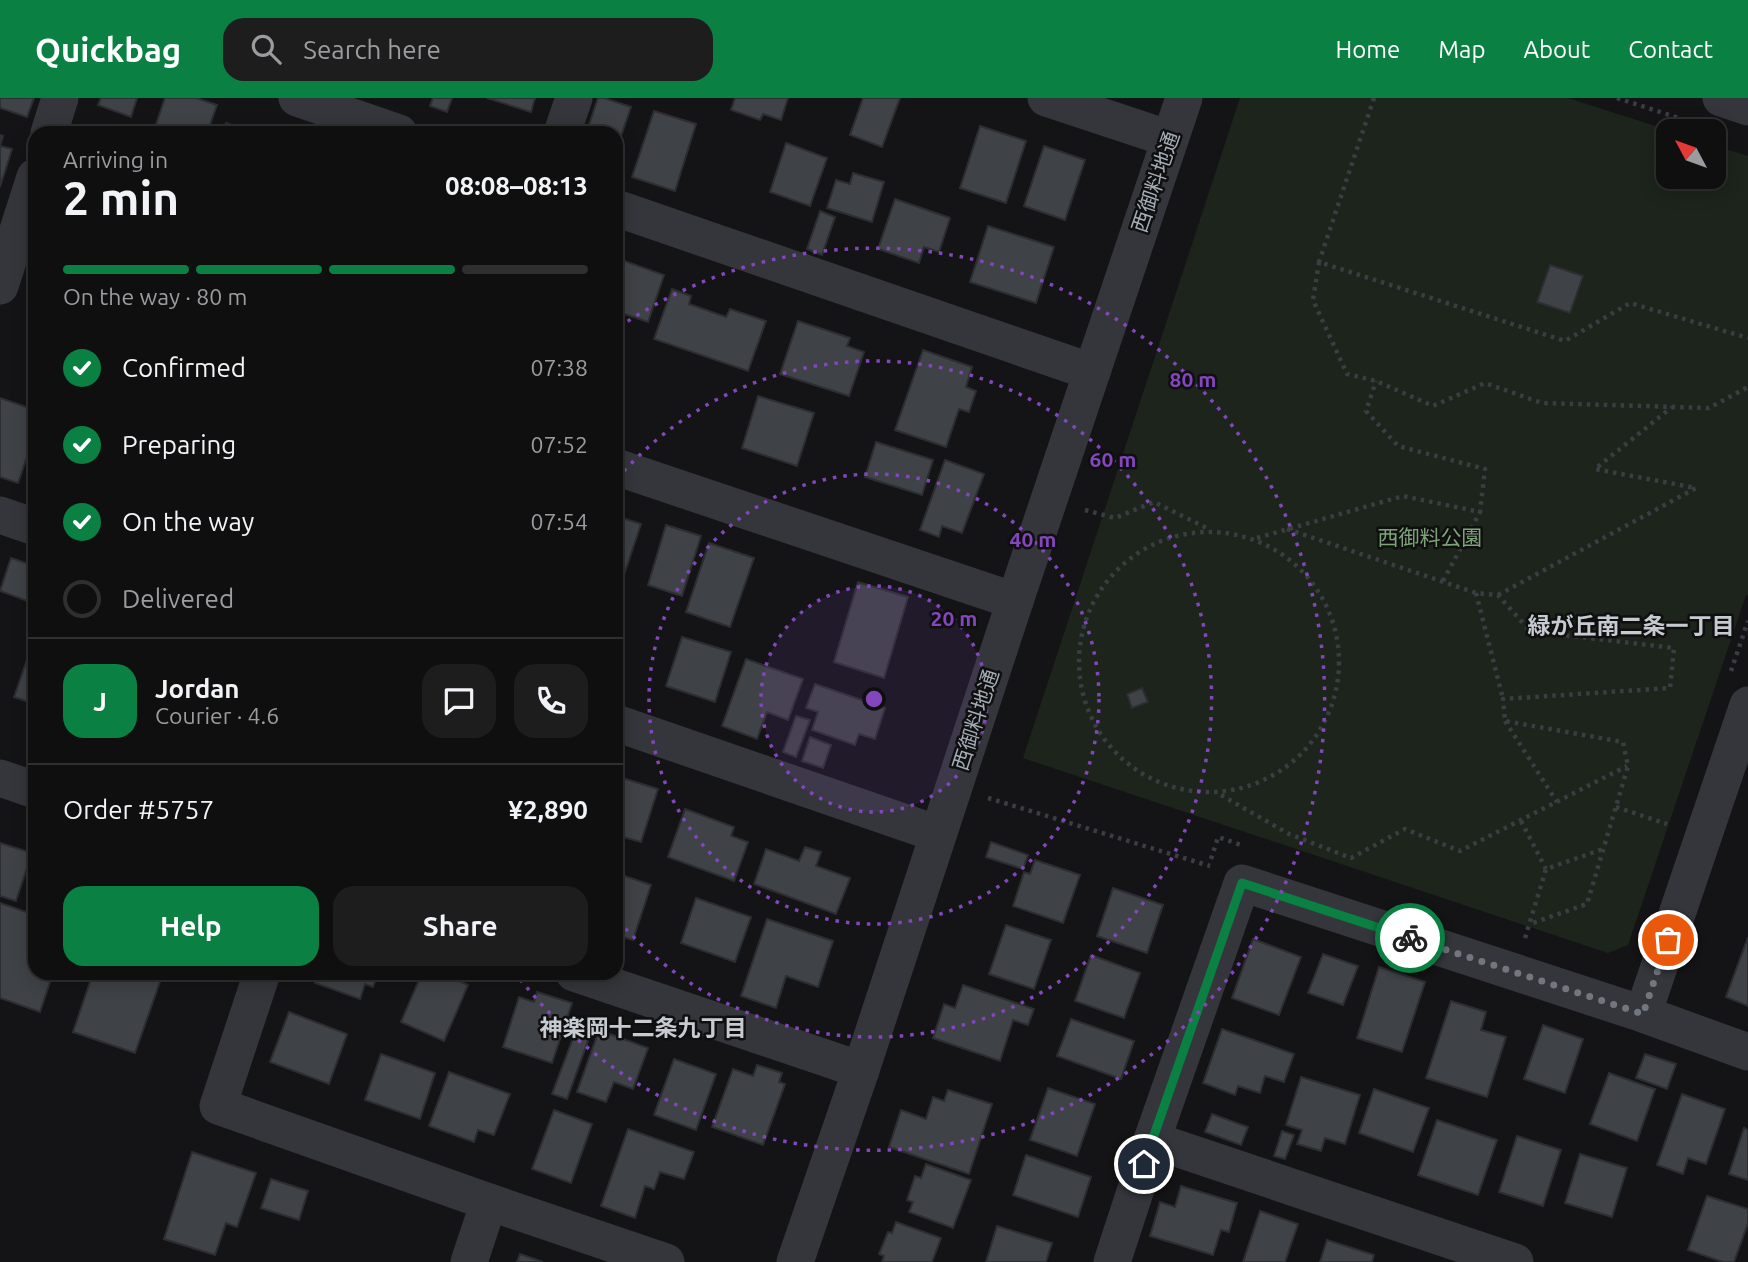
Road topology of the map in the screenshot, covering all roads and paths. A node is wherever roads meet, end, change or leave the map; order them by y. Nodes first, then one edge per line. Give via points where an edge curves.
1 (60, 98) edge
2 (297, 98) edge
3 (574, 98) edge
4 (1046, 98) edge
5 (1184, 98) edge
6 (1374, 98) edge
7 (1617, 98) edge
8 (1748, 107) edge
9 (1708, 111) edge
10 (51, 126) edge
11 (379, 126) edge
12 (564, 126) edge
13 (1170, 139) junction
14 (28, 204) edge
15 (623, 210) edge
16 (1319, 262) junction
17 (11, 269) edge
18 (1748, 338) edge
19 (1092, 372) junction
20 (1376, 381) junction
21 (1748, 387) edge
22 (1672, 407) junction
23 (623, 469) edge
24 (1084, 509) dead end
25 (1479, 512) junction
26 (0, 515) edge
27 (28, 525) edge
28 (1287, 529) junction
29 (1210, 530) junction
30 (1256, 538) junction
31 (1443, 581) junction
32 (1476, 593) junction
33 (1498, 595) junction
34 (1015, 601) junction
35 (1503, 699) junction
36 (1748, 705) edge
37 (1504, 721) junction
38 (623, 725) edge
39 (1628, 766) junction
40 (1737, 772) edge
41 (0, 778) edge
42 (28, 788) edge
43 (1221, 795) junction
44 (986, 797) dead end
45 (1557, 802) junction
46 (1616, 807) junction
47 (1521, 821) junction
48 (1678, 828) dead end
49 (938, 834) junction
50 (1603, 849) junction
51 (1546, 869) junction
52 (1242, 883) junction
53 (1530, 924) junction
54 (1525, 939) dead end
55 (260, 980) edge
56 (595, 980) edge
57 (1643, 1014) junction
58 (1748, 1052) edge
59 (861, 1070) junction
60 (1152, 1140) junction
61 (489, 1202) junction
62 (470, 1262) edge
63 (666, 1262) edge
64 (795, 1262) edge
65 (1112, 1262) edge
66 (1515, 1262) edge

1 - 10 street
2 - 11 street
3 - 12 street
4 - 13 street
5 - 13 street, 西御料地通
6 - 16 path
7 - 9 path
8 - 9 street
13 - 19 street, 西御料地通
14 - 17 street
15 - 19 street
16 - 18 path via 1565,341 1630,303
16 - 20 path via 1313,300 1348,374
19 - 34 street, 西御料地通
20 - 22 path via 1433,406 1485,383 1542,403
20 - 25 path via 1366,411 1398,446 1485,470
21 - 22 path via 1709,408
22 - 33 path via 1595,468 1696,488
23 - 34 street
24 - 29 path via 1115,518 1154,502
25 - 28 path via 1403,496
25 - 31 path
26 - 27 street
28 - 30 path
28 - 31 path
29 - 30 path
29 - 43 path via 1155,541 1103,584 1077,651 1091,722 1125,765 1176,791
30 - 43 path via 1312,578 1340,638 1332,712 1284,772
31 - 32 path
32 - 33 path
32 - 35 path
33 - 35 path via 1531,631 1674,648 1670,688
34 - 49 street, 西御料地通
35 - 37 path
36 - 40 street
37 - 39 path via 1623,742
37 - 45 path
38 - 49 street
39 - 45 path
39 - 46 path
40 - 57 street
41 - 42 street
43 - 47 path via 1289,834 1351,858 1405,829 1460,851
44 - 52 path via 1209,865
45 - 47 path
46 - 48 path
46 - 50 path
47 - 51 path
49 - 59 street, 西御料地通
50 - 51 path
50 - 53 path via 1587,904
51 - 53 path
52 - 57 street
52 - 60 street
53 - 54 path
55 - 61 street via 218,1106
56 - 59 street
57 - 58 street
59 - 64 street, 西御料地通
60 - 65 street
60 - 66 street
61 - 62 street
61 - 63 street

